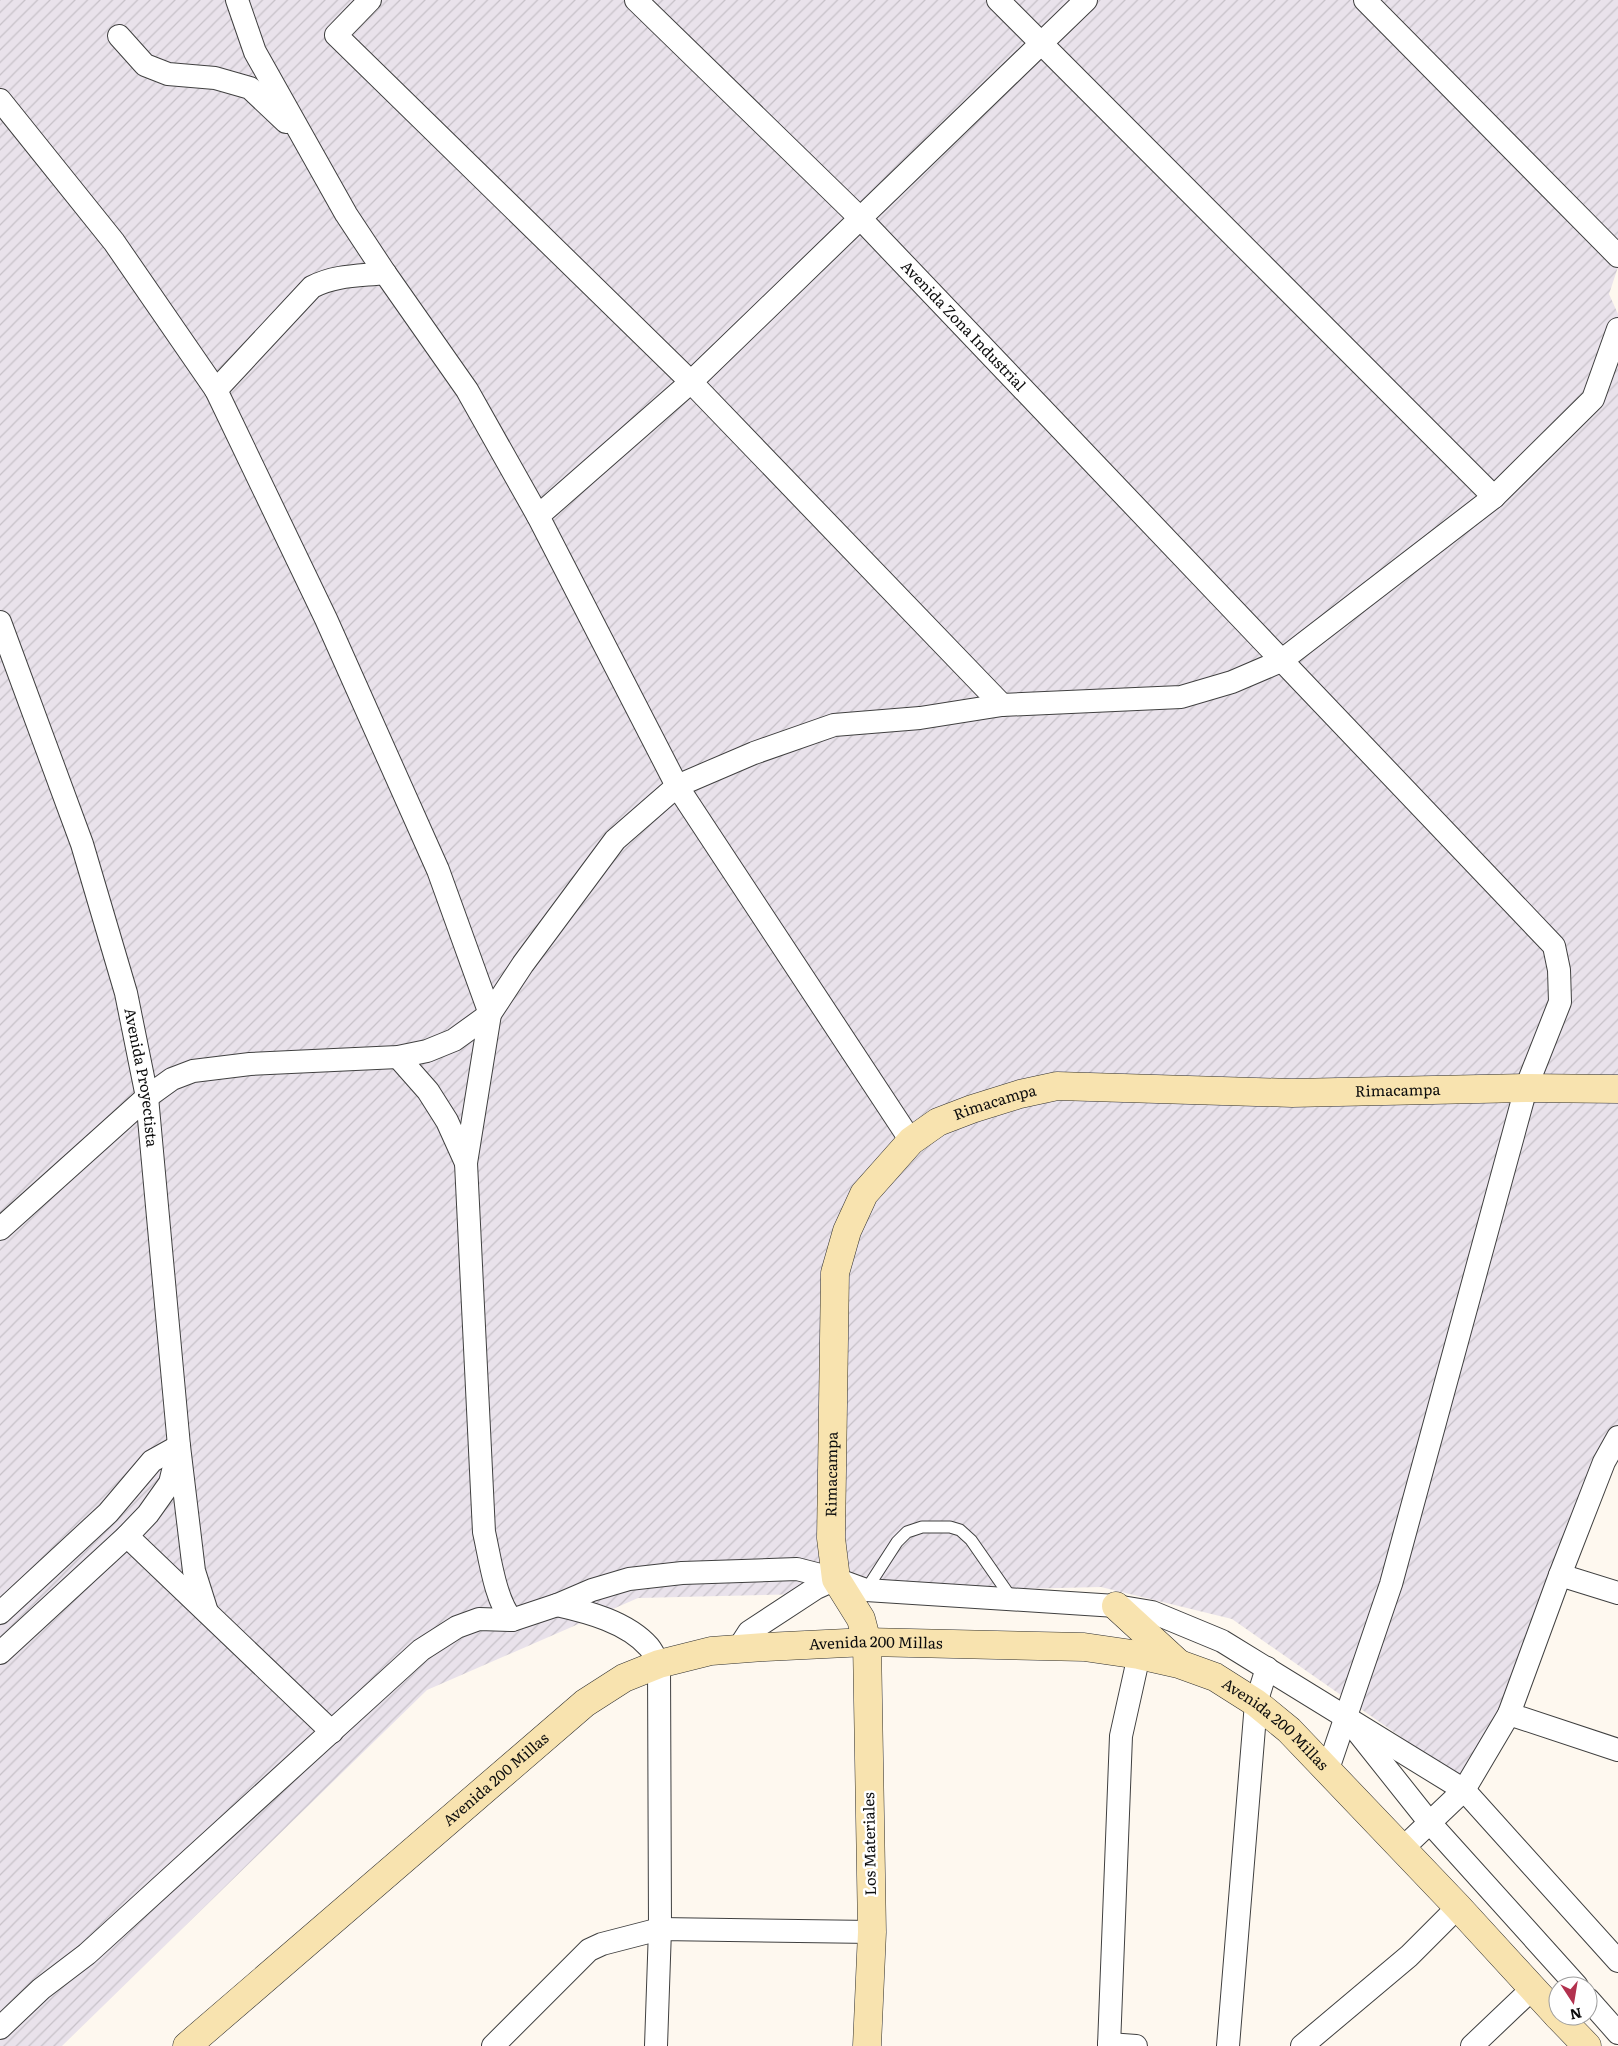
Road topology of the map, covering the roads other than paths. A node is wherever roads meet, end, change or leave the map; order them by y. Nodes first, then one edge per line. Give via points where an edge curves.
1 (237, 0) edge
2 (370, 0) edge
3 (636, 0) edge
4 (998, 0) edge
5 (1086, 0) edge
6 (1365, 0) edge
7 (119, 36) dead end
8 (1042, 43) junction
9 (0, 100) edge
10 (308, 145) junction
11 (860, 218) junction
12 (1618, 256) edge
13 (385, 273) junction
14 (1618, 329) edge
15 (691, 382) junction
16 (216, 390) junction
17 (1494, 497) junction
18 (538, 516) junction
19 (0, 622) edge
20 (1282, 661) junction
21 (1002, 705) junction
22 (677, 786) junction
23 (490, 1014) junction
24 (398, 1057) junction
25 (1526, 1088) junction
26 (1618, 1089) edge
27 (147, 1097) junction
28 (912, 1141) junction
29 (466, 1163) junction
30 (0, 1229) edge
31 (1618, 1437) edge
32 (179, 1446) junction
33 (128, 1536) junction
34 (1560, 1575) junction
35 (836, 1579) junction
36 (866, 1590) junction
37 (1618, 1593) edge
38 (1012, 1599) junction
39 (557, 1605) junction
40 (1116, 1606) junction
41 (207, 1612) junction
42 (0, 1613) edge
43 (512, 1620) junction
44 (867, 1642) junction
45 (738, 1649) junction
46 (0, 1653) edge
47 (1139, 1655) junction
48 (659, 1664) junction
49 (1179, 1664) junction
50 (1267, 1668) junction
51 (1256, 1703) junction
52 (1509, 1714) junction
53 (1346, 1717) junction
54 (332, 1732) junction
55 (1618, 1750) edge
56 (1328, 1769) junction
57 (1464, 1790) junction
58 (1430, 1823) junction
59 (1403, 1848) junction
60 (1458, 1907) junction
61 (660, 1929) junction
62 (872, 1932) junction
63 (1618, 1961) edge
64 (1568, 1976) edge
65 (1532, 1989) junction
66 (1548, 2006) edge
67 (1598, 2009) edge
68 (1568, 2026) edge
69 (0, 2028) edge
70 (1618, 2032) edge
71 (1109, 2045) edge
72 (187, 2046) edge
73 (493, 2046) edge
74 (656, 2046) edge
75 (867, 2046) edge
76 (1136, 2046) edge
77 (1228, 2046) edge
78 (1302, 2046) edge
79 (1472, 2046) edge
80 (1587, 2046) edge

1 - 10 street via 255,52
2 - 15 street via 336,35
3 - 11 street, Avenida Zona Industrial
4 - 8 street
5 - 8 street
6 - 12 street
7 - 10 street via 145,65 168,74 216,78 250,88
8 - 11 street
8 - 17 street
9 - 16 street via 114,242
10 - 13 street via 346,214
11 - 15 street
11 - 20 street, Avenida Zona Industrial
13 - 16 street via 341,276 312,286
13 - 18 street via 467,390
14 - 17 street via 1593,399
15 - 18 street
15 - 21 street
16 - 23 street via 326,619 438,870
17 - 20 street
18 - 22 street
19 - 27 street, Avenida Proyectista via 84,854 126,993
20 - 21 street via 1232,682 1181,697
20 - 25 street, Avenida Zona Industrial via 1554,946 1560,1002
21 - 22 street via 920,718 834,725 754,753
22 - 23 street via 615,840
22 - 28 street
23 - 24 street via 454,1040 427,1051
23 - 29 street
24 - 27 street via 250,1064 192,1071 172,1079
24 - 29 street via 428,1091 447,1121
25 - 26 main road, Rimacampa
25 - 28 main road, Rimacampa via 1292,1093 1057,1086 972,1109 938,1122
25 - 53 street, Avenida Zona Industrial via 1391,1584
27 - 30 street
27 - 32 street, Avenida Proyectista
28 - 35 main road, Rimacampa via 864,1194 847,1231 835,1273 832,1538
29 - 43 street via 484,1532 505,1612
31 - 34 street via 1604,1462
32 - 33 street, Avenida Proyectista via 170,1483
32 - 41 street via 194,1571
32 - 42 street via 152,1460 108,1513
33 - 41 street
33 - 46 street, Avenida Proyectista
34 - 37 street
34 - 52 street
35 - 36 street
35 - 39 street via 797,1569 682,1573 629,1579
35 - 44 main road, Rimacampa via 861,1619
35 - 45 street via 816,1588 749,1632
36 - 38 street
36 - 38 lane via 906,1532 922,1527 950,1527 960,1530 971,1540
38 - 40 street
39 - 43 street
39 - 48 street via 610,1621 649,1647
40 - 49 main road
40 - 50 street via 1152,1612 1222,1642
41 - 54 street
43 - 54 street via 479,1619 457,1627 421,1650
44 - 45 main road, Avenida 200 Millas
44 - 47 main road, Avenida 200 Millas via 1084,1648
44 - 62 main road, Los Materiales
45 - 48 main road, Avenida 200 Millas via 711,1651
47 - 49 main road, Avenida 200 Millas
47 - 71 street via 1121,1736
48 - 61 street
48 - 72 main road, Avenida 200 Millas via 624,1678 585,1703
49 - 51 main road, Avenida 200 Millas via 1215,1677
50 - 51 street
50 - 53 street
51 - 56 main road, Avenida 200 Millas
51 - 77 street
52 - 55 street
52 - 57 street
53 - 56 street, Avenida Zona Industrial
53 - 57 street
53 - 58 street
54 - 69 street via 87,1954 41,1989
56 - 59 main road, Avenida 200 Millas
57 - 58 street
57 - 63 street
58 - 59 street
58 - 64 street
59 - 60 main road, Avenida 200 Millas
60 - 65 main road, Avenida 200 Millas
60 - 78 street via 1409,1956
61 - 62 street
61 - 73 street via 589,1950
61 - 74 street
62 - 75 main road, Los Materiales
65 - 66 main road, Avenida 200 Millas
65 - 79 street
67 - 70 street
68 - 80 main road, Avenida 200 Millas
71 - 76 street

